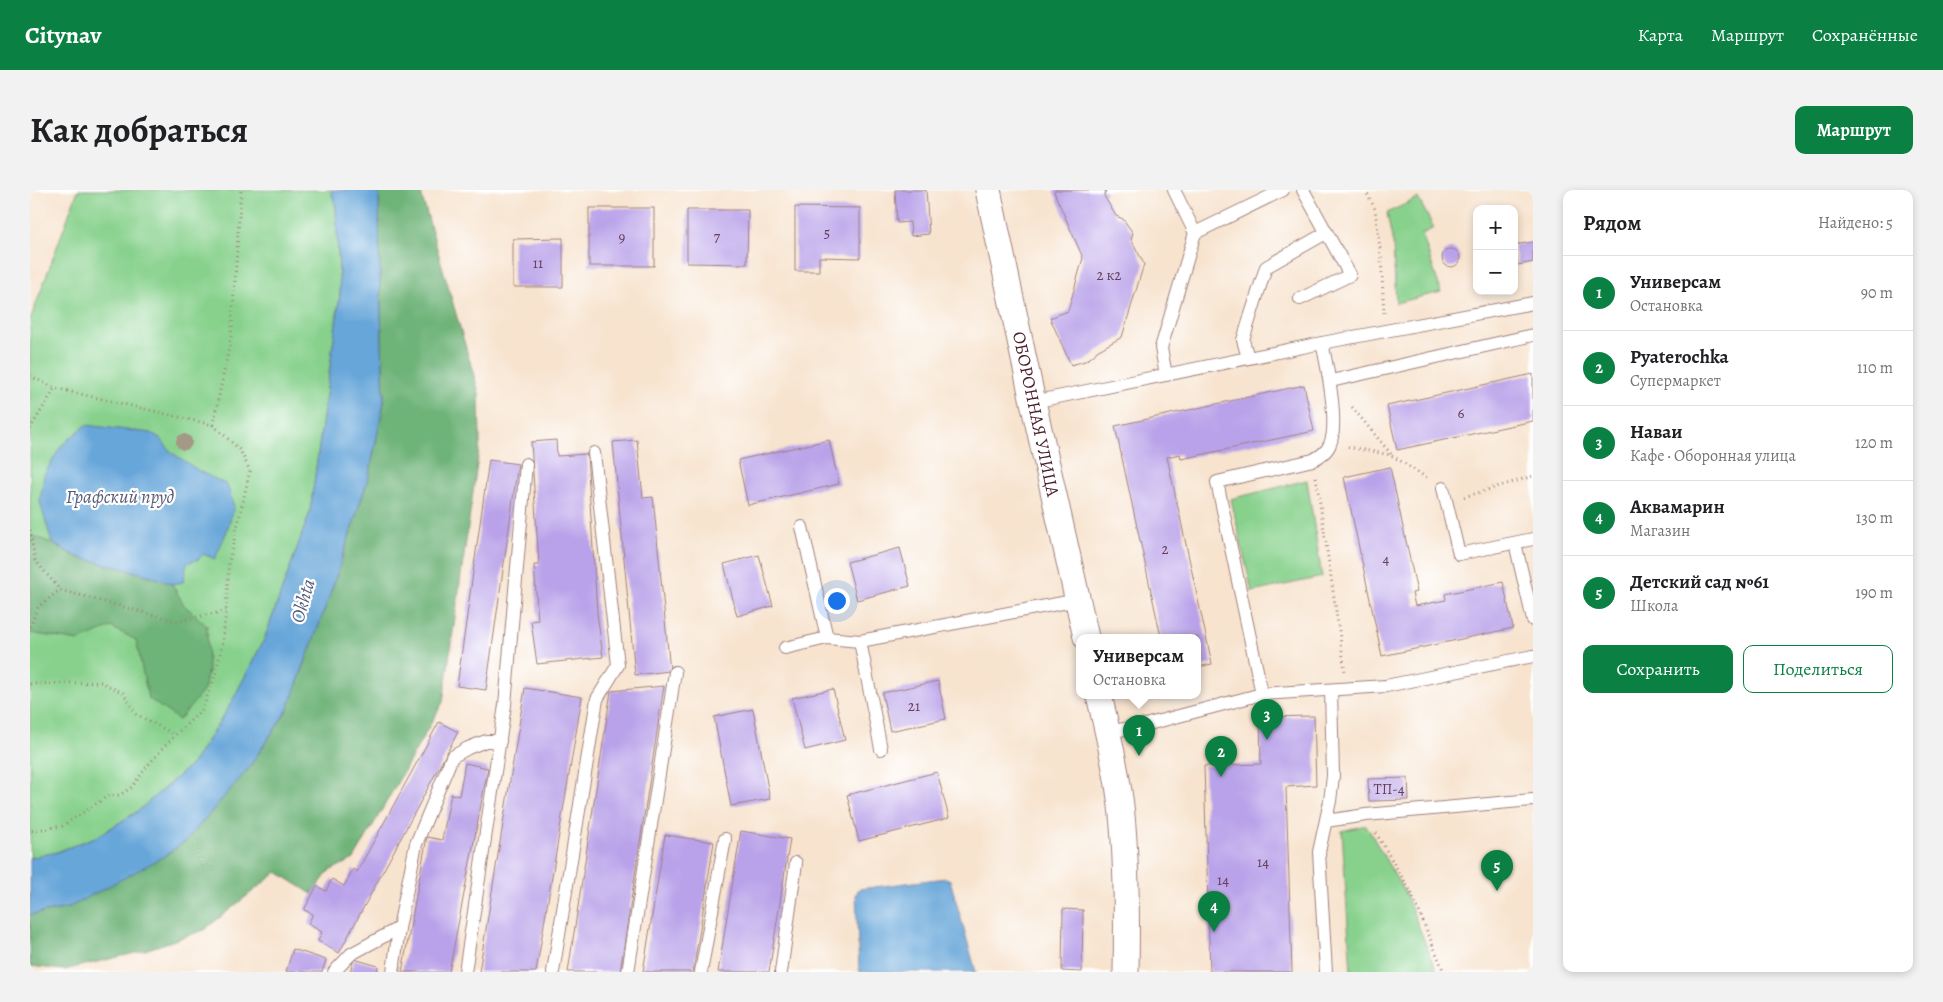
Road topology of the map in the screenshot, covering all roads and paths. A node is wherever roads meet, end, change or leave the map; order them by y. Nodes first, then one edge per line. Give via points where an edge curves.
1 (241, 190) edge
2 (988, 190) edge
3 (1174, 190) edge
4 (1283, 190) edge
5 (1303, 190) edge
6 (1365, 190) edge
7 (1195, 233) junction
8 (1326, 233) junction
9 (1300, 299) dead end
10 (1533, 303) edge
11 (1384, 316) dead end
12 (1533, 335) edge
13 (1322, 343) junction
14 (1248, 358) junction
15 (1166, 375) junction
16 (30, 376) edge
17 (1331, 381) junction
18 (55, 388) junction
19 (1033, 402) junction
20 (213, 425) junction
21 (30, 429) edge
22 (1330, 444) junction
23 (594, 453) dead end
24 (1391, 455) junction
25 (1313, 460) junction
26 (526, 464) dead end
27 (1533, 476) edge
28 (1443, 488) joint
29 (1447, 502) junction
30 (802, 527) dead end
31 (30, 530) edge
32 (1533, 539) edge
33 (1515, 542) junction
34 (60, 590) junction
35 (1078, 600) junction
36 (226, 611) junction
37 (1533, 620) edge
38 (30, 627) edge
39 (1085, 634) edge
40 (827, 638) junction
41 (860, 641) junction
42 (785, 648) dead end
43 (1533, 656) edge
44 (675, 672) dead end
45 (30, 684) edge
46 (1347, 689) junction
47 (1332, 690) junction
48 (1262, 694) junction
49 (1100, 699) edge
50 (1108, 732) junction
51 (175, 735) junction
52 (500, 741) junction
53 (881, 749) dead end
54 (1533, 800) edge
55 (1366, 815) junction
56 (1326, 821) junction
57 (30, 831) edge
58 (725, 839) dead end
59 (796, 863) dead end
60 (399, 928) junction
61 (334, 972) edge
62 (393, 972) edge
63 (465, 972) edge
64 (554, 972) edge
65 (628, 972) edge
66 (701, 972) edge
67 (781, 972) edge
68 (1126, 972) edge
69 (1326, 972) edge
70 (1444, 972) edge

1 - 20 path via 231,338
2 - 19 street, ОБОРОННАЯ УЛИЦА
3 - 7 lane
4 - 7 lane
5 - 8 lane
6 - 11 path via 1375,209
7 - 15 lane via 1162,348
8 - 9 lane via 1350,275
8 - 14 lane via 1266,267 1243,340
10 - 13 lane
12 - 17 lane
13 - 14 lane
13 - 17 lane
14 - 15 lane
15 - 19 lane
16 - 18 path
17 - 22 lane
17 - 24 path
18 - 20 path
18 - 21 path
19 - 35 street, ОБОРОННАЯ УЛИЦА
20 - 36 path via 240,450 250,471 229,562
22 - 24 path
22 - 25 lane via 1323,455
23 - 64 lane via 618,665 597,699
24 - 28 path
25 - 46 path
25 - 48 lane via 1217,482
26 - 52 lane
27 - 29 path
28 - 29 lane
29 - 33 lane via 1458,554
30 - 40 lane
31 - 34 path via 35,560
32 - 33 lane
33 - 37 lane
34 - 36 path via 176,620
34 - 38 path via 38,607
35 - 39 street, ОБОРОННАЯ УЛИЦА
35 - 41 lane
36 - 51 path via 215,676 202,710
40 - 41 lane
40 - 42 lane
41 - 53 lane
43 - 46 lane via 1386,686
44 - 65 lane
45 - 51 path via 101,682 123,693 136,714
46 - 47 lane
47 - 48 lane
47 - 56 lane via 1333,776
48 - 50 lane
49 - 50 street
50 - 68 street via 1122,814 1127,903
51 - 57 path via 132,787 120,795 108,796 62,826
52 - 60 lane via 486,741 452,757 416,844
52 - 63 lane
54 - 55 lane
55 - 56 lane
55 - 70 path via 1411,892
56 - 69 lane via 1320,852
58 - 66 lane
59 - 67 lane
60 - 61 lane via 351,954
60 - 62 lane

